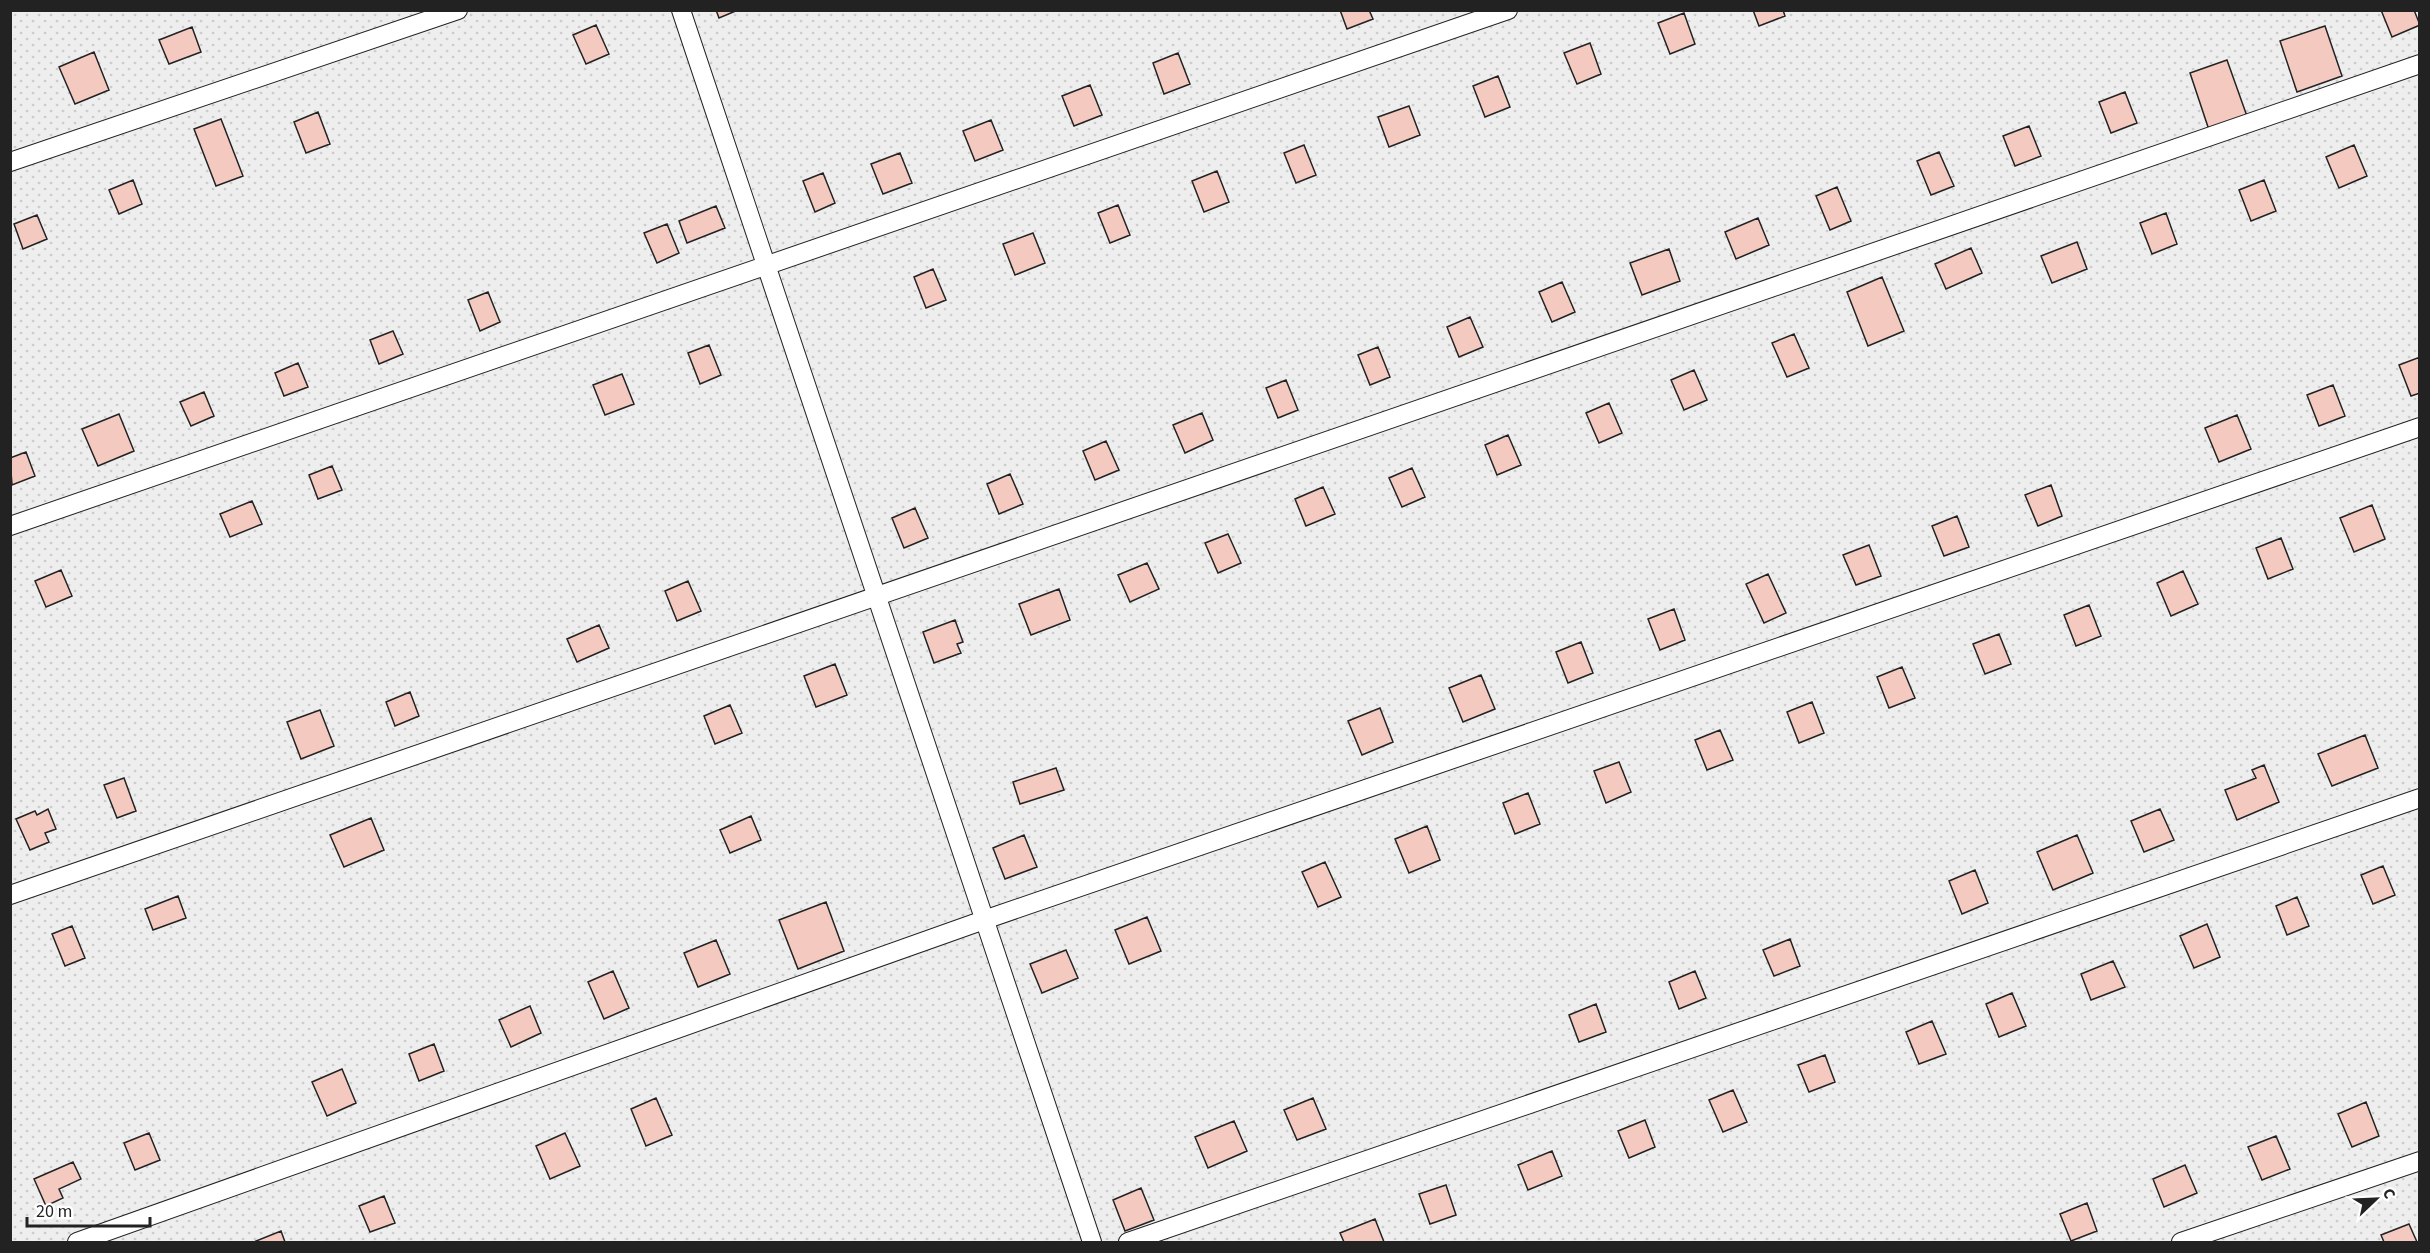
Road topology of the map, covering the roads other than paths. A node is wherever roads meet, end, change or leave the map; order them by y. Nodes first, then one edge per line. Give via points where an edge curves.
1 (458, 10) edge
2 (681, 10) edge
3 (1508, 10) edge
4 (2420, 64) edge
5 (10, 162) edge
6 (765, 265) junction
7 (2420, 427) edge
8 (10, 526) edge
9 (877, 597) junction
10 (2420, 798) edge
11 (10, 895) edge
12 (984, 920) junction
13 (2420, 1161) edge
14 (77, 1242) edge
15 (1092, 1242) edge
16 (1128, 1242) edge
17 (2181, 1242) edge

1 - 5 lane
2 - 6 lane
3 - 6 lane
4 - 9 lane
6 - 8 lane
6 - 9 lane
7 - 12 lane
9 - 11 lane
9 - 12 lane
10 - 16 lane
12 - 14 lane
12 - 15 lane
13 - 17 lane

